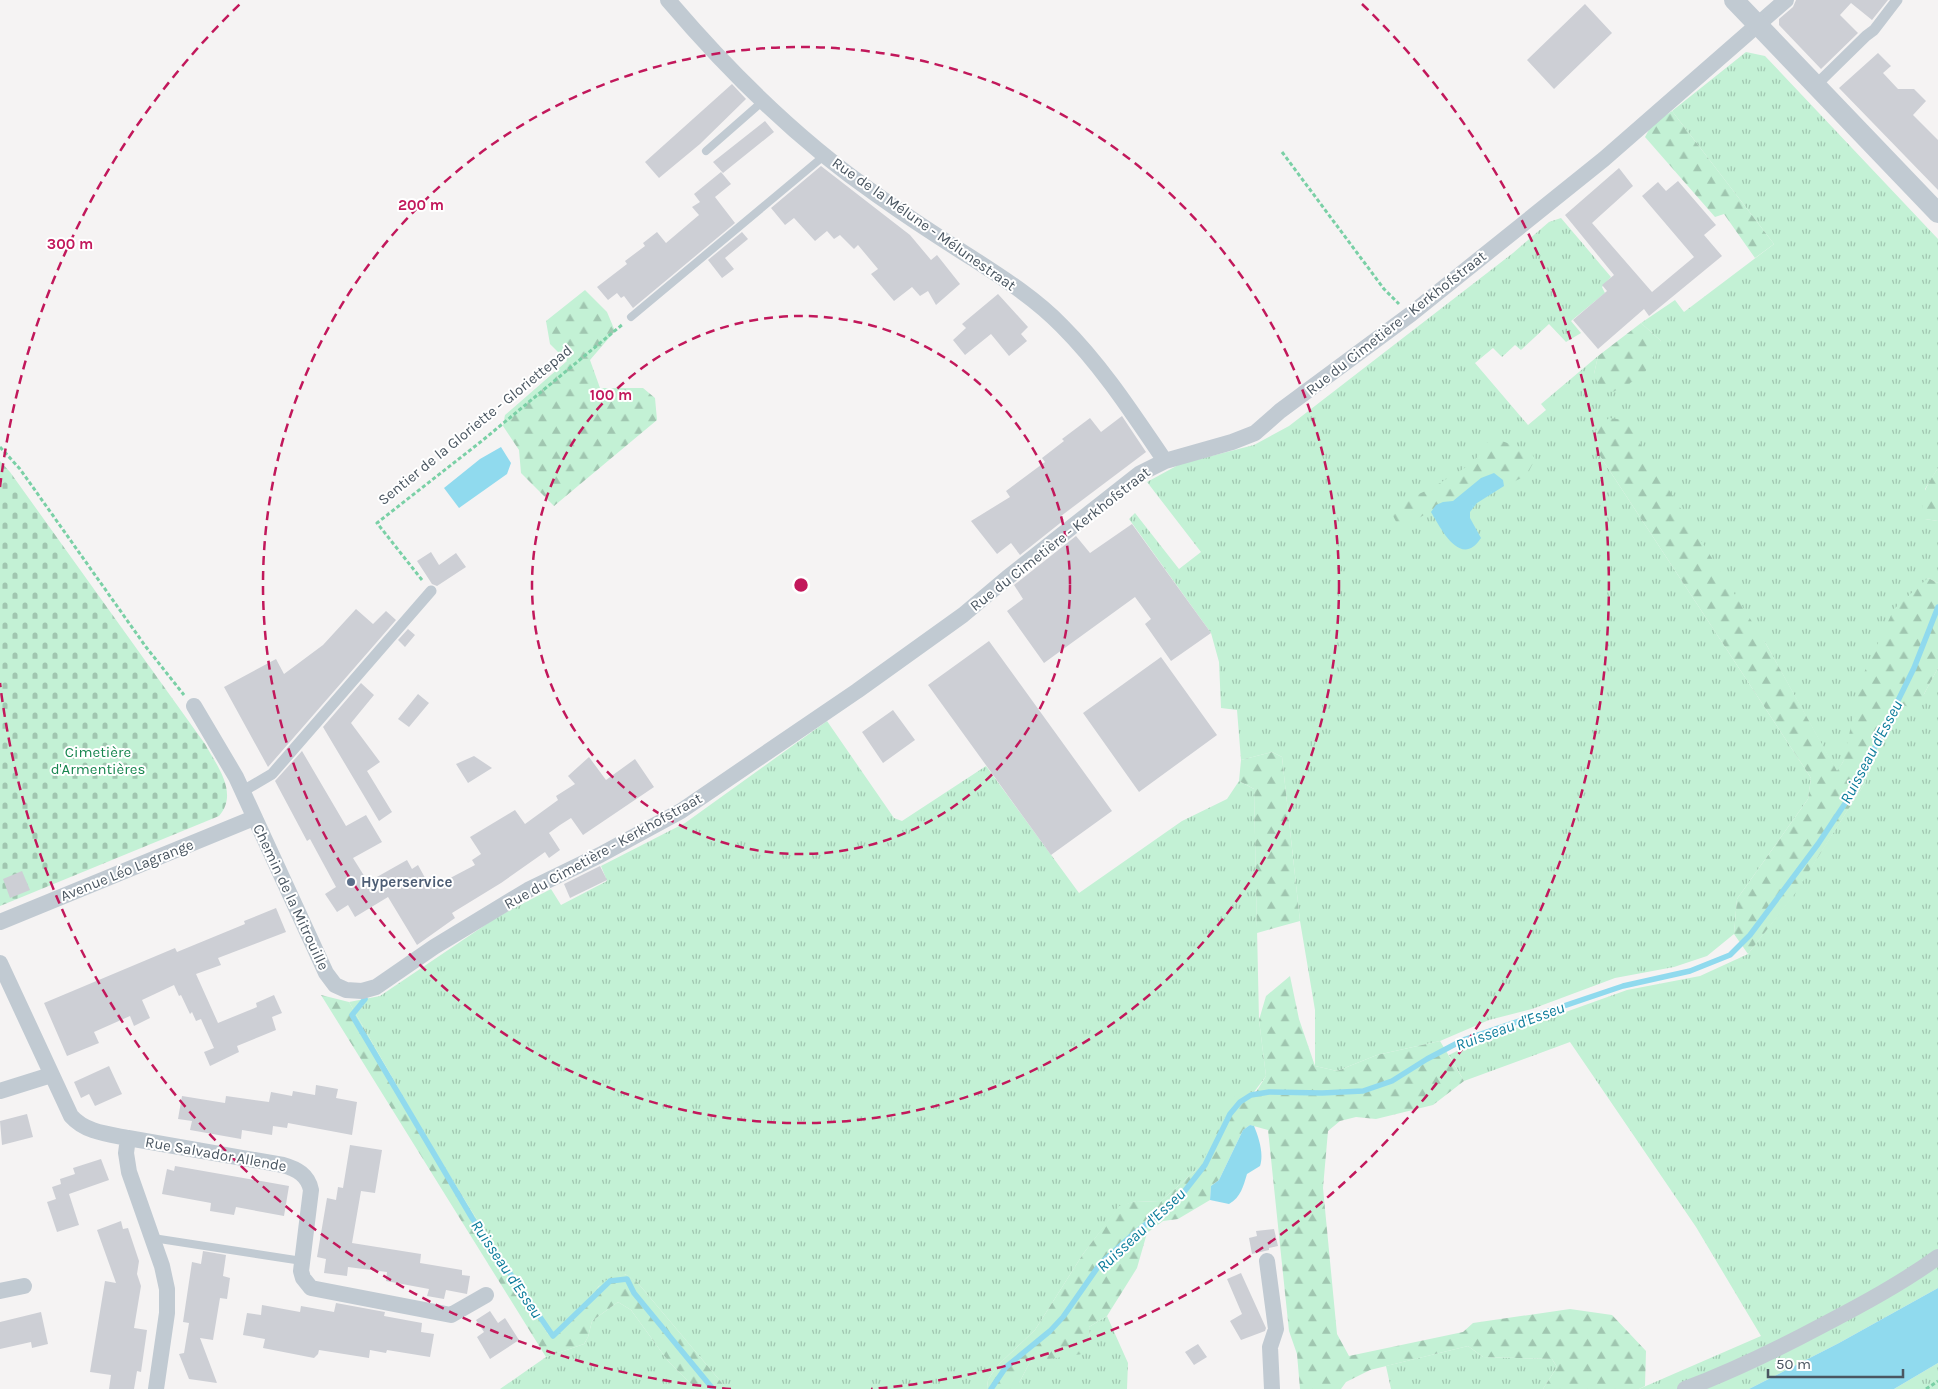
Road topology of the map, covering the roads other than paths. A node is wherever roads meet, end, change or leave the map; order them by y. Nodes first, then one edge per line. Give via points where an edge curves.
1 (668, 0) edge
2 (1734, 0) edge
3 (1786, 0) edge
4 (1897, 0) edge
5 (1758, 24) junction
6 (1815, 86) junction
7 (763, 101) junction
8 (706, 151) dead end
9 (824, 155) junction
10 (1938, 213) edge
11 (631, 317) road end
12 (1165, 461) junction
13 (431, 591) road end
14 (194, 706) road end
15 (243, 791) junction
16 (254, 818) junction
17 (0, 922) edge
18 (0, 963) edge
19 (328, 977) joint
20 (51, 1076) junction
21 (0, 1091) edge
22 (128, 1138) junction
23 (153, 1238) junction
24 (1938, 1257) edge
25 (302, 1261) junction
26 (1268, 1261) dead end
27 (24, 1286) dead end
28 (0, 1291) edge
29 (486, 1295) dead end
30 (156, 1389) edge
31 (1272, 1389) edge
32 (1685, 1389) edge

1 - 7 street, Rue de la Mélune - Mélunestraat
2 - 5 street
3 - 5 street, Rue du Cimetière - Kerkhofstraat
4 - 6 street via 1874,30
5 - 6 street
5 - 12 street, Rue du Cimetière - Kerkhofstraat via 1604,159 1411,314 1255,433
6 - 10 street
7 - 8 lane
7 - 9 street, Rue de la Mélune - Mélunestraat
9 - 11 lane
9 - 12 street, Rue de la Mélune - Mélunestraat via 876,194 1006,280 1062,325 1091,358
12 - 19 street, Rue du Cimetière - Kerkhofstraat via 1139,474 1006,578 963,616 681,811 528,890 434,947 376,987 350,991 339,987
13 - 15 street via 272,774
14 - 15 street
15 - 16 street
16 - 17 street, Avenue Léo Lagrange
16 - 19 street, Chemin de la Mitrouille
18 - 20 street, Rue Salvador Allende
20 - 21 street
20 - 22 street, Rue Salvador Allende via 71,1116 78,1123 93,1131
22 - 23 street via 129,1172
22 - 25 street, Rue Salvador Allende via 283,1165 301,1172 312,1190
23 - 25 lane
23 - 30 street via 164,1272 168,1302
24 - 32 street via 1872,1300 1717,1377
25 - 29 street, Rue Salvador Allende via 302,1278 311,1288 450,1315
26 - 31 street via 1276,1329 1270,1347
27 - 28 street

